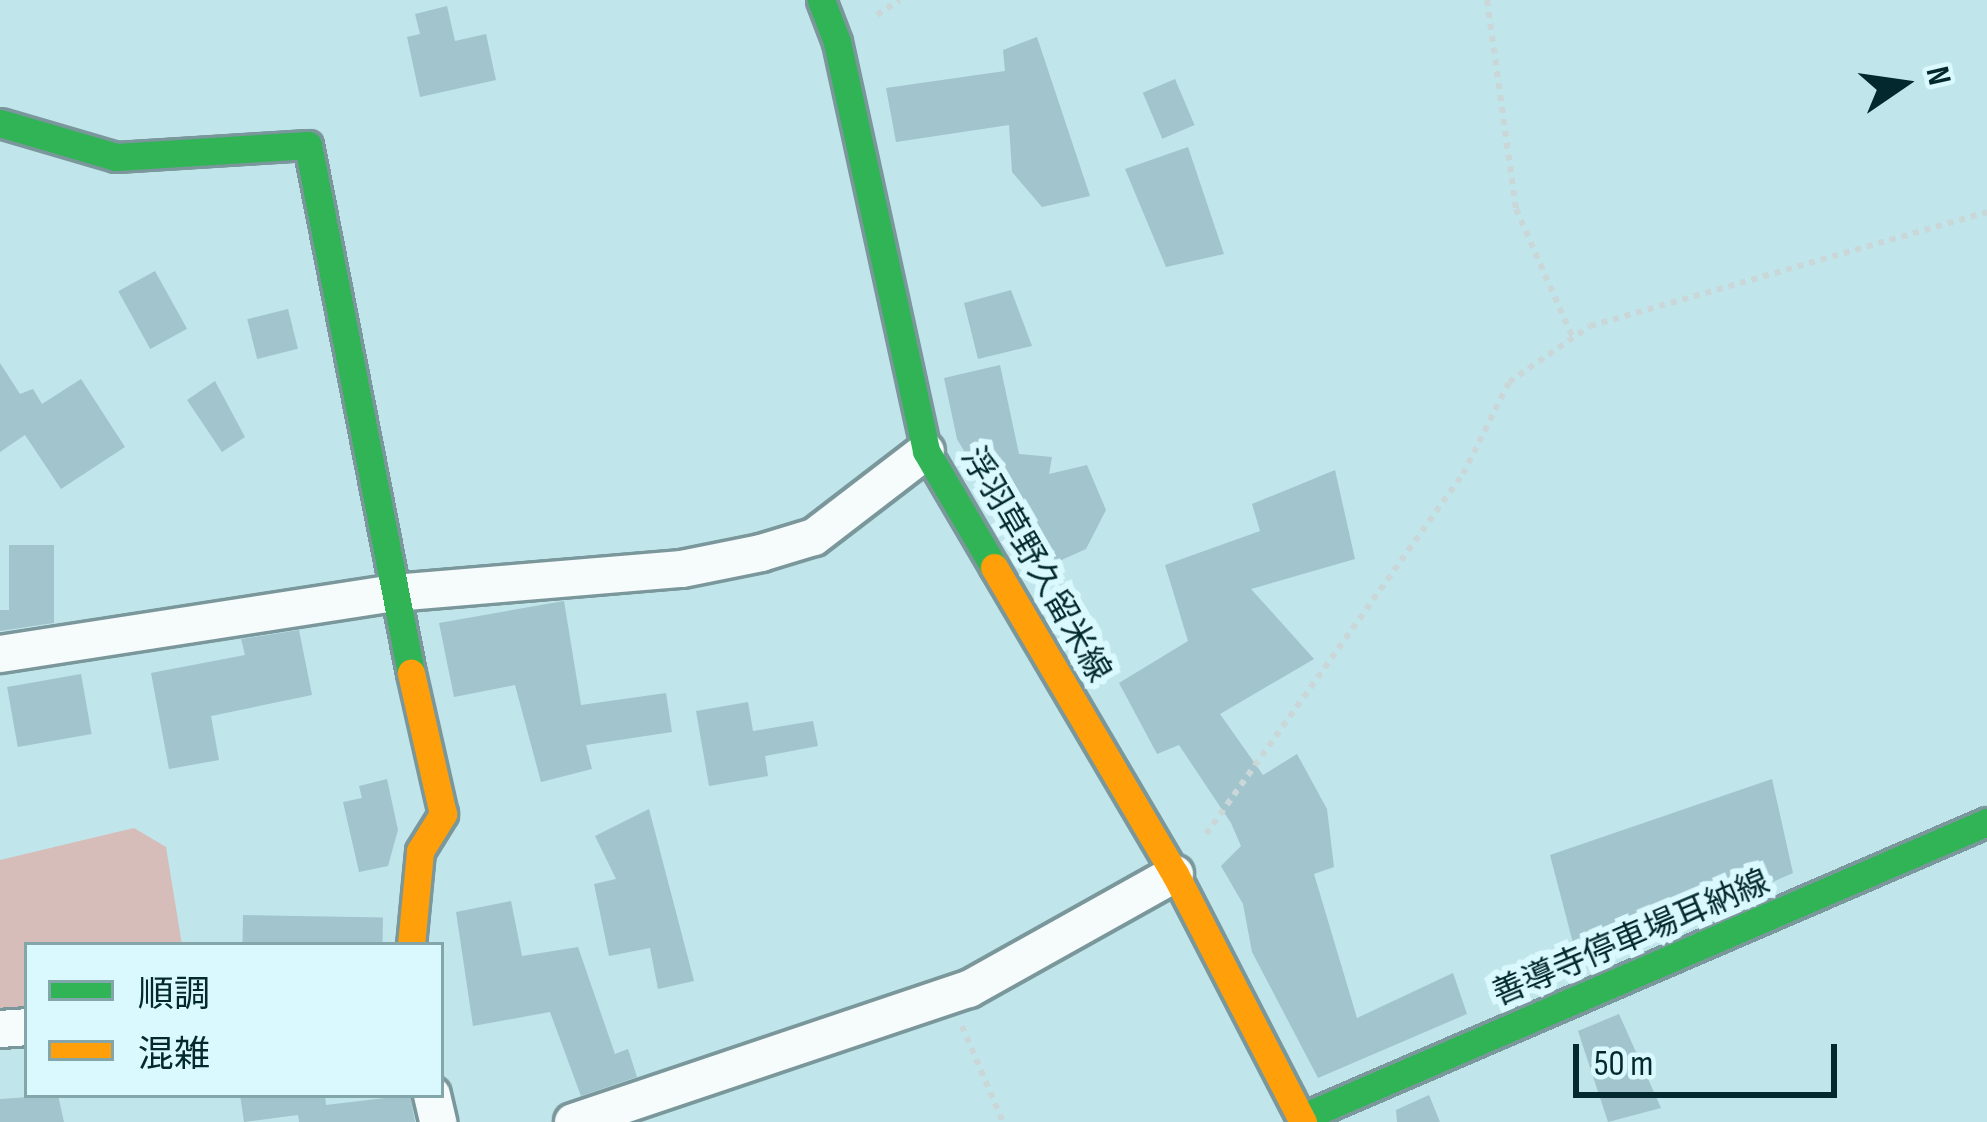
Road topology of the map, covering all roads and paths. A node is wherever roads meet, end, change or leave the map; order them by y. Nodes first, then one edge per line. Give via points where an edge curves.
1 (820, 0) edge
2 (1487, 0) edge
3 (0, 123) edge
4 (1987, 212) edge
5 (1574, 338) junction
6 (926, 451) junction
7 (394, 593) junction
8 (0, 654) edge
9 (1987, 823) edge
10 (1174, 874) junction
11 (411, 942) edge
12 (948, 995) junction
13 (1302, 1120) edge
14 (573, 1122) edge
15 (1003, 1122) edge

1 - 6 main road, 浮羽草野久留米線 via 837,42
2 - 5 path via 1516,208
3 - 7 main road via 116,157 308,145
4 - 5 path via 1589,326
5 - 10 path via 1510,382 1463,474
6 - 7 street via 814,537 761,553 682,569
6 - 10 main road, 浮羽草野久留米線
7 - 8 street
7 - 11 main road via 443,814 420,851
9 - 13 main road, 善導寺停車場耳納線
10 - 12 street
10 - 13 main road, 浮羽草野久留米線
12 - 14 street
12 - 15 path

